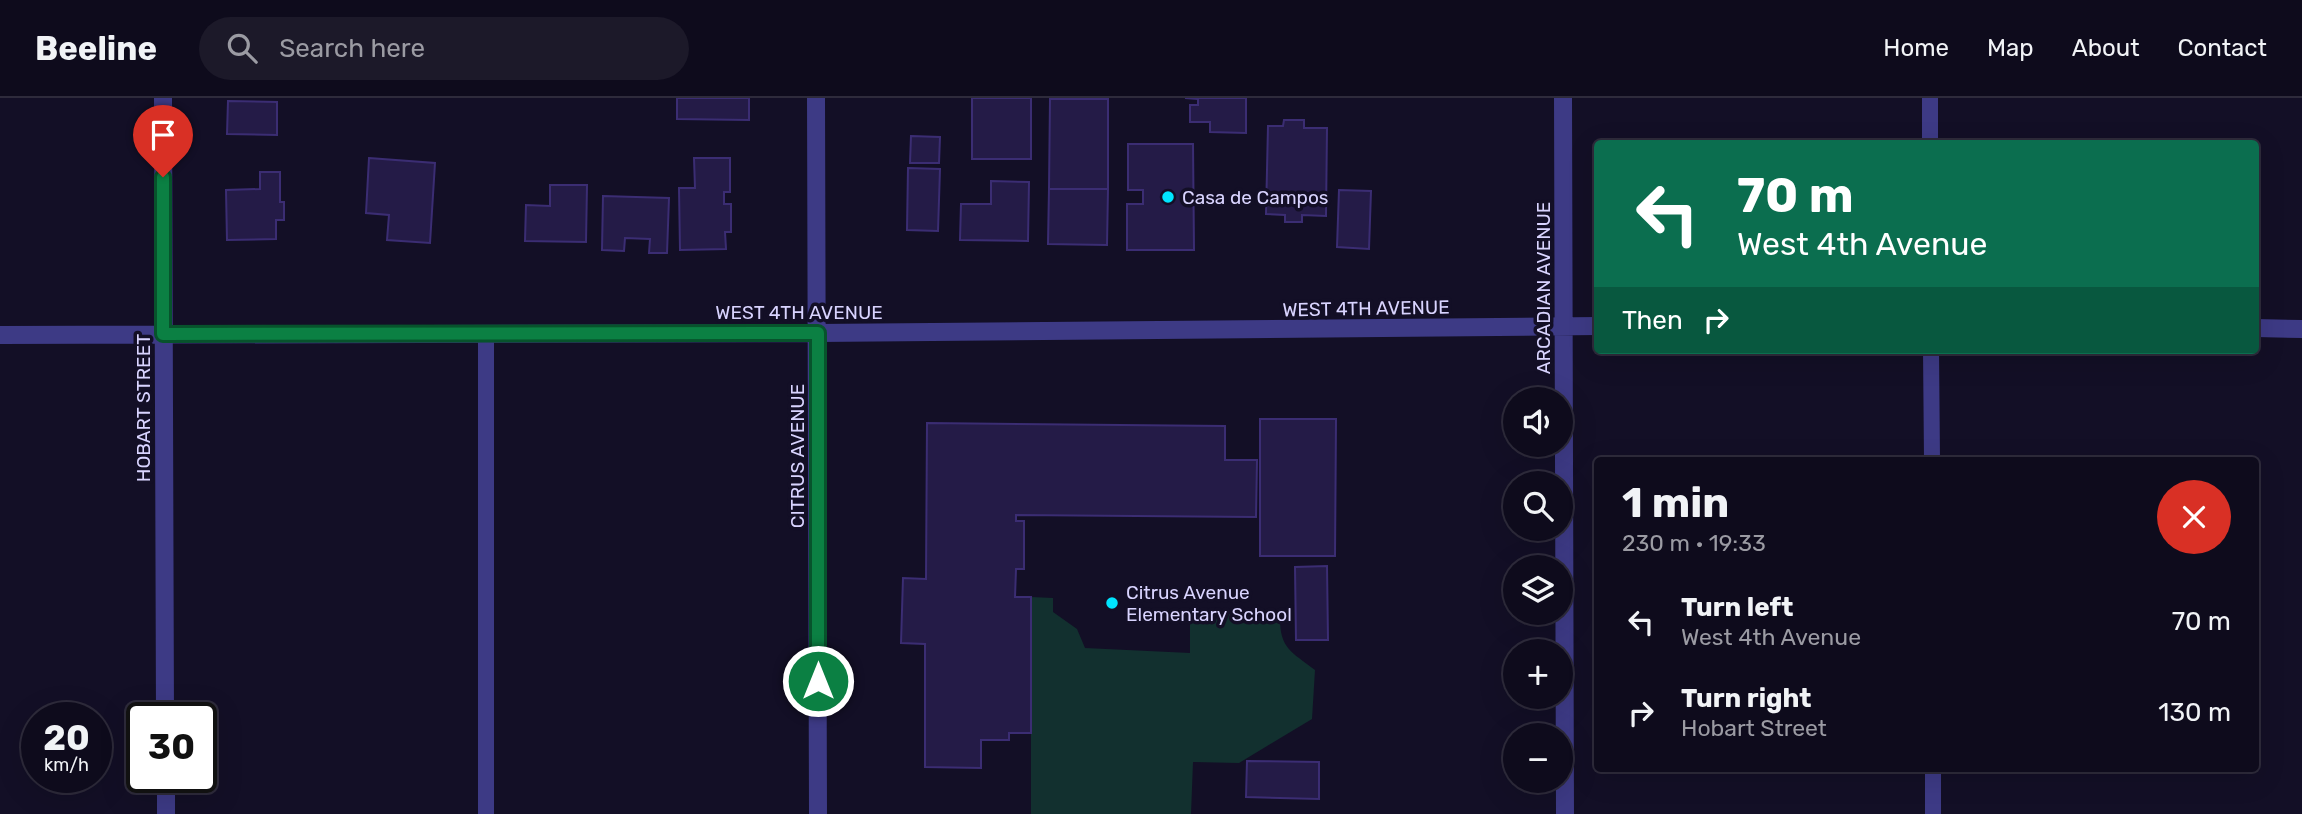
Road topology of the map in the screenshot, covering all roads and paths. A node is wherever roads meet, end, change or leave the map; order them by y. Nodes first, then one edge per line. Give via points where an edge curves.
1 (163, 98) edge
2 (816, 98) edge
3 (1563, 98) edge
4 (1930, 98) edge
5 (1930, 140) edge
6 (1594, 326) edge
7 (1564, 327) junction
8 (2259, 328) edge
9 (2302, 328) edge
10 (818, 333) junction
11 (163, 334) junction
12 (486, 334) junction
13 (0, 335) edge
14 (1931, 354) edge
15 (1932, 457) edge
16 (165, 702) edge
17 (1933, 772) edge
18 (166, 793) edge
19 (166, 814) edge
20 (486, 814) edge
21 (817, 814) edge
22 (1566, 814) edge
23 (1933, 814) edge

1 - 11 street, HOBART STREET
2 - 10 street, CITRUS AVENUE
3 - 7 street, ARCADIAN AVENUE
4 - 5 lane
6 - 7 street, WEST 4TH AVENUE
7 - 10 street, WEST 4TH AVENUE
7 - 22 street, ARCADIAN AVENUE
8 - 9 street
10 - 12 street, WEST 4TH AVENUE
10 - 21 street, CITRUS AVENUE
11 - 12 street, WEST 4TH AVENUE
11 - 13 street, WEST 4TH AVENUE
11 - 16 street, HOBART STREET
12 - 20 lane
14 - 15 lane
17 - 23 lane
18 - 19 street

